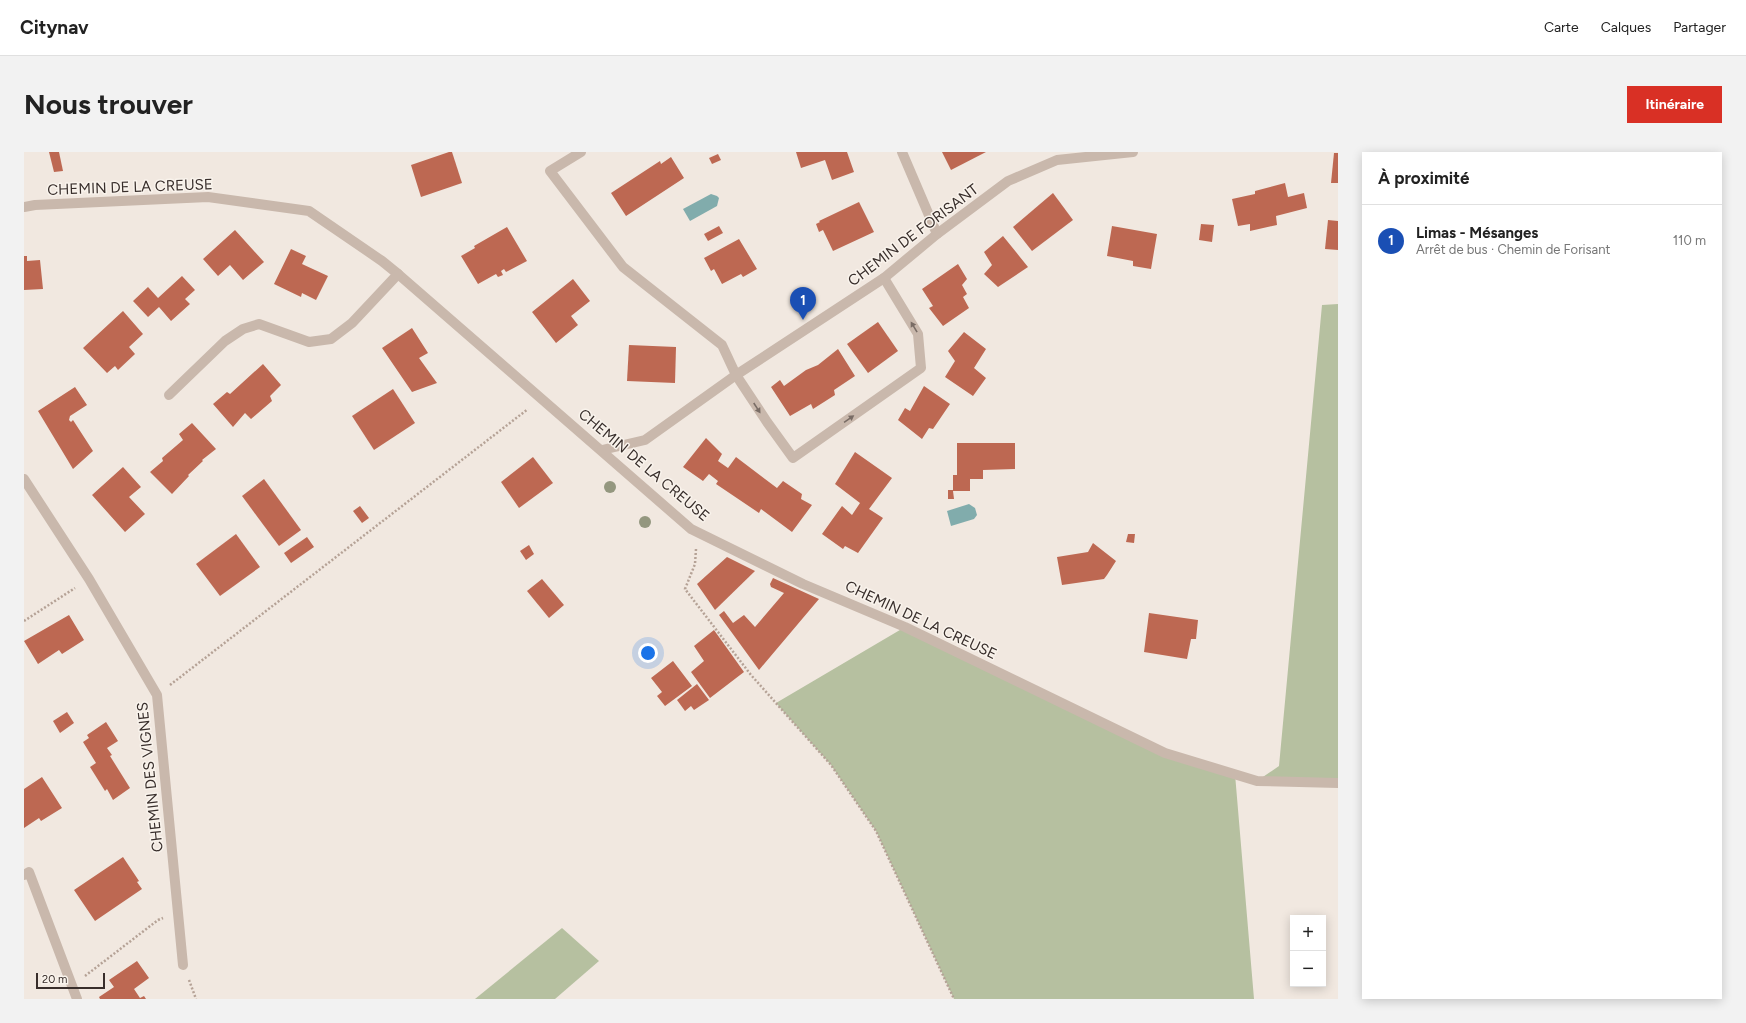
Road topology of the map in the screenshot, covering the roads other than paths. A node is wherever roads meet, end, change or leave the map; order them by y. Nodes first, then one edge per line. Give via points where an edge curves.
1 (581, 152) edge
2 (902, 152) edge
3 (1133, 152) edge
4 (24, 207) edge
5 (937, 234) junction
6 (398, 274) junction
7 (884, 278) junction
8 (736, 375) junction
9 (169, 395) dead end
10 (602, 450) junction
11 (24, 479) edge
12 (1338, 783) edge
13 (24, 875) edge
14 (183, 965) dead end
15 (77, 999) edge

1 - 8 street via 550,171 623,267 722,345
2 - 5 street
3 - 5 street, CHEMIN DE FORISANT via 1057,160 1008,181
4 - 6 street, CHEMIN DE LA CREUSE via 208,198 309,211
5 - 7 street, CHEMIN DE FORISANT
6 - 9 street via 352,323 331,339 309,342 259,324 243,328 225,341
6 - 10 street, CHEMIN DE LA CREUSE
7 - 8 street, CHEMIN DE FORISANT
8 -> 7 street via 793,458 921,368 918,334
8 - 10 street, CHEMIN DE FORISANT via 645,440
10 - 12 street, CHEMIN DE LA CREUSE via 691,529 803,584 905,627 1165,753 1257,781
11 - 14 street, CHEMIN DES VIGNES via 88,579 157,695
13 - 15 street via 29,872

